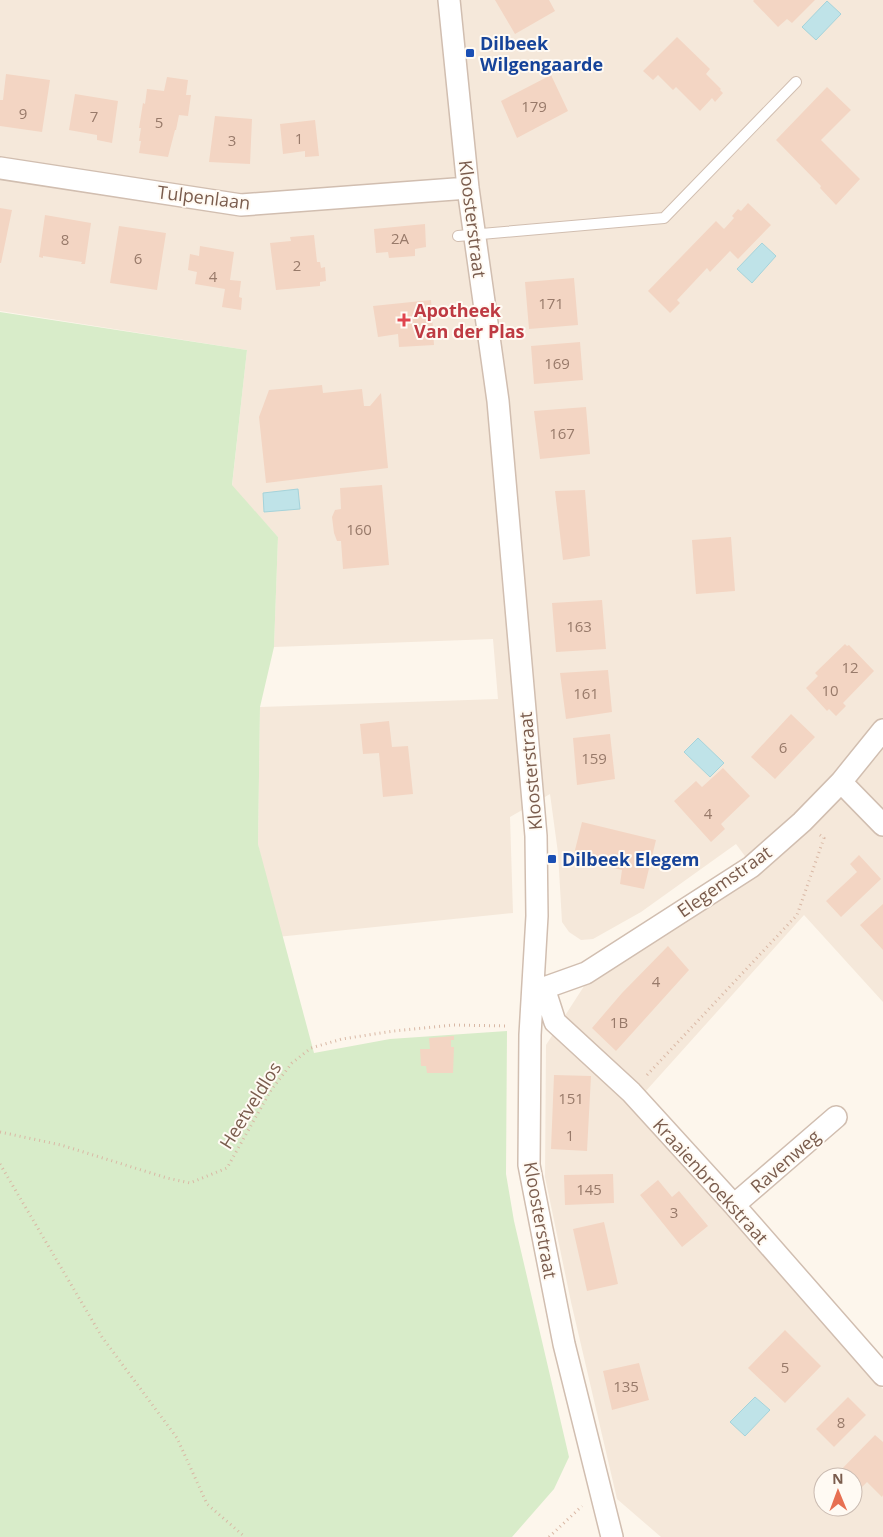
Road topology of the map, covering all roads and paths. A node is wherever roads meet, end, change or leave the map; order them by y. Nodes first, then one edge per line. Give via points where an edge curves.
1 (449, 0) edge
2 (796, 82) dead end
3 (0, 168) edge
4 (468, 188) junction
5 (466, 235) junction
6 (883, 730) edge
7 (841, 782) junction
8 (802, 822) junction
9 (883, 825) edge
10 (539, 986) junction
11 (530, 1028) junction
12 (631, 1092) junction
13 (836, 1117) dead end
14 (0, 1132) edge
15 (0, 1164) edge
16 (734, 1205) junction
17 (883, 1375) edge
18 (599, 1487) junction
19 (245, 1537) edge
20 (549, 1537) edge
21 (612, 1537) edge

1 - 4 street, Kloosterstraat
2 - 5 lane via 664,218
3 - 4 street, Tulpenlaan via 241,205
4 - 5 street, Kloosterstraat
5 - 10 street, Kloosterstraat via 498,401 536,836
6 - 7 street, Elegemstraat
7 - 8 street, Elegemstraat
7 - 9 street
8 - 10 street, Elegemstraat via 751,866 586,973
8 - 12 path via 824,838 797,915
10 - 11 street, Kloosterstraat
10 - 12 street, Kraaienbroekstraat via 555,1022
11 - 14 path, Heetveldlos via 452,1025 394,1031 311,1048 292,1063 271,1090 227,1168 190,1183 60,1145
11 - 18 street, Kloosterstraat via 529,1165 564,1344
12 - 16 street, Kraaienbroekstraat
13 - 16 street, Ravenweg
15 - 19 path via 102,1337 177,1438 207,1504
16 - 17 street, Kraaienbroekstraat
18 - 20 path
18 - 21 street, Kloosterstraat

